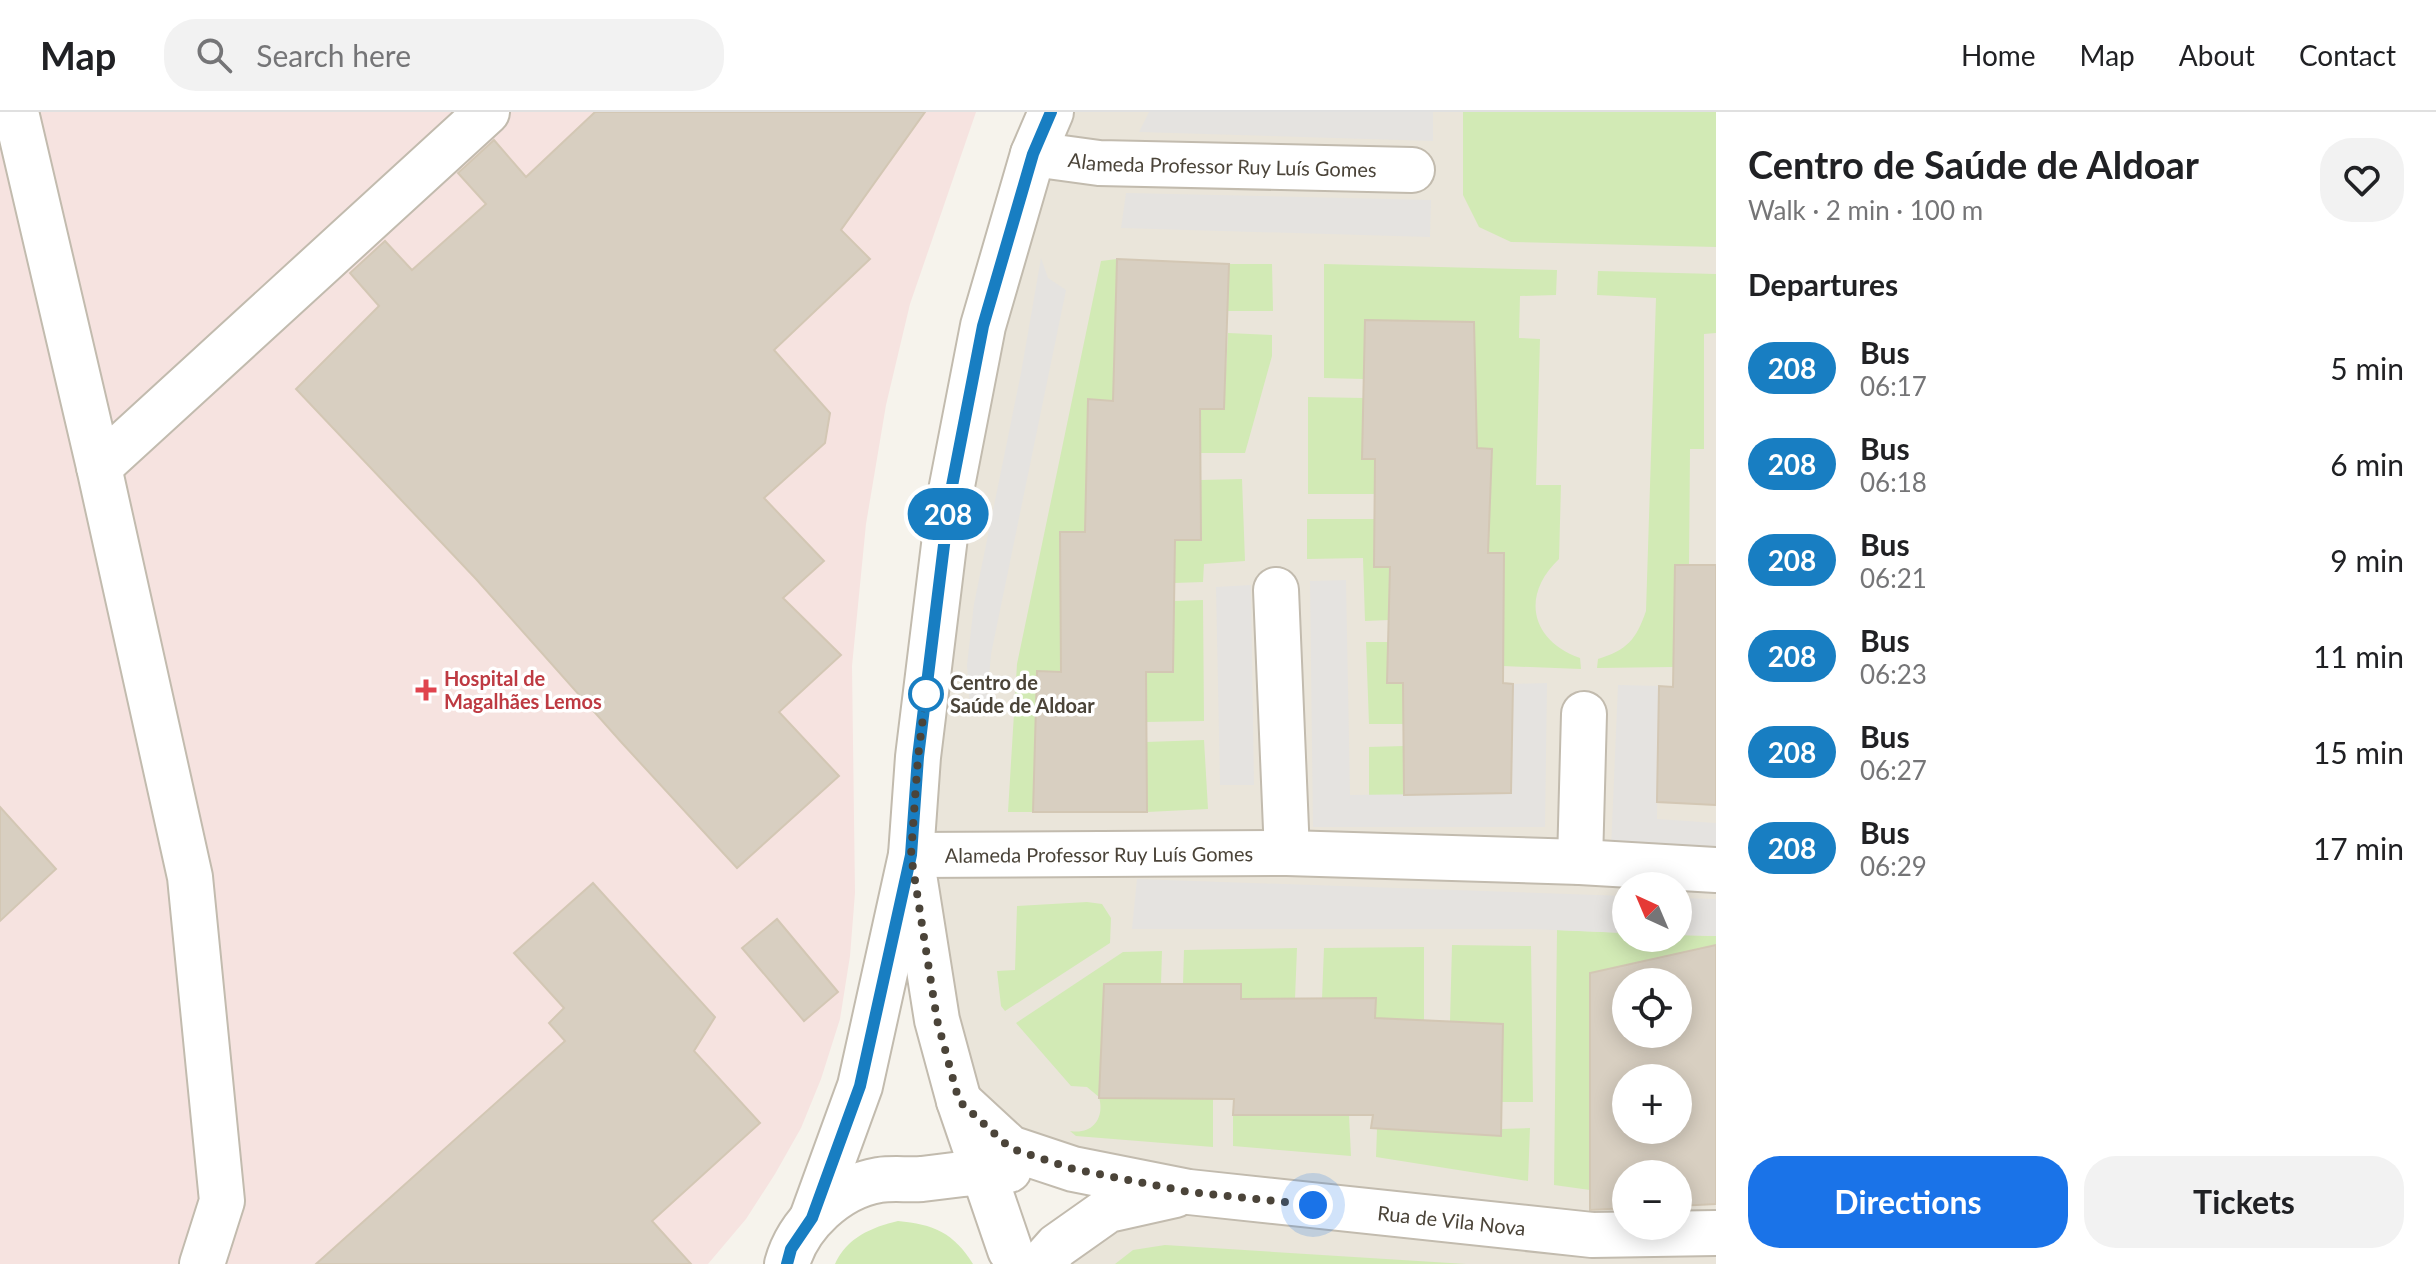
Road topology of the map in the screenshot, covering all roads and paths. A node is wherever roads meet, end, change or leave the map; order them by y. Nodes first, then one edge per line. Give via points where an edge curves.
1 (16, 112) edge
2 (487, 112) edge
3 (1051, 112) edge
4 (1033, 154) junction
5 (1412, 170) dead end
6 (99, 467) junction
7 (1276, 590) dead end
8 (1584, 714) dead end
9 (1287, 853) junction
10 (911, 855) junction
11 (1580, 862) junction
12 (1716, 870) edge
13 (959, 1101) junction
14 (1073, 1169) junction
15 (983, 1172) junction
16 (915, 1179) junction
17 (1189, 1192) junction
18 (1695, 1243) edge
19 (790, 1249) edge
20 (1021, 1259) edge
21 (202, 1264) edge

1 - 6 street
2 - 6 street
3 - 4 street
4 - 5 street, Alameda Professor Ruy Luís Gomes via 1099,163
4 - 10 street via 983,326 950,496
6 - 21 street via 190,877 222,1201
7 - 9 street
8 - 11 street
9 - 10 street, Alameda Professor Ruy Luís Gomes
9 - 11 street, Alameda Professor Ruy Luís Gomes
10 - 13 street via 937,1020
10 - 19 street via 860,1086
11 - 12 street, Alameda Professor Ruy Luís Gomes
13 - 14 street, Rua de Vila Nova via 1010,1148
13 - 15 street
14 - 15 street, Rua de Vila Nova
14 - 17 street, Rua de Vila Nova
15 - 16 street, Rua de Vila Nova
15 - 20 street
16 - 19 street, Rua de Vila Nova via 877,1181 841,1195
16 - 20 street via 954,1191 987,1216
17 - 18 street, Rua de Vila Nova
17 - 20 street, Rua de Vila Nova via 1108,1210 1057,1246

